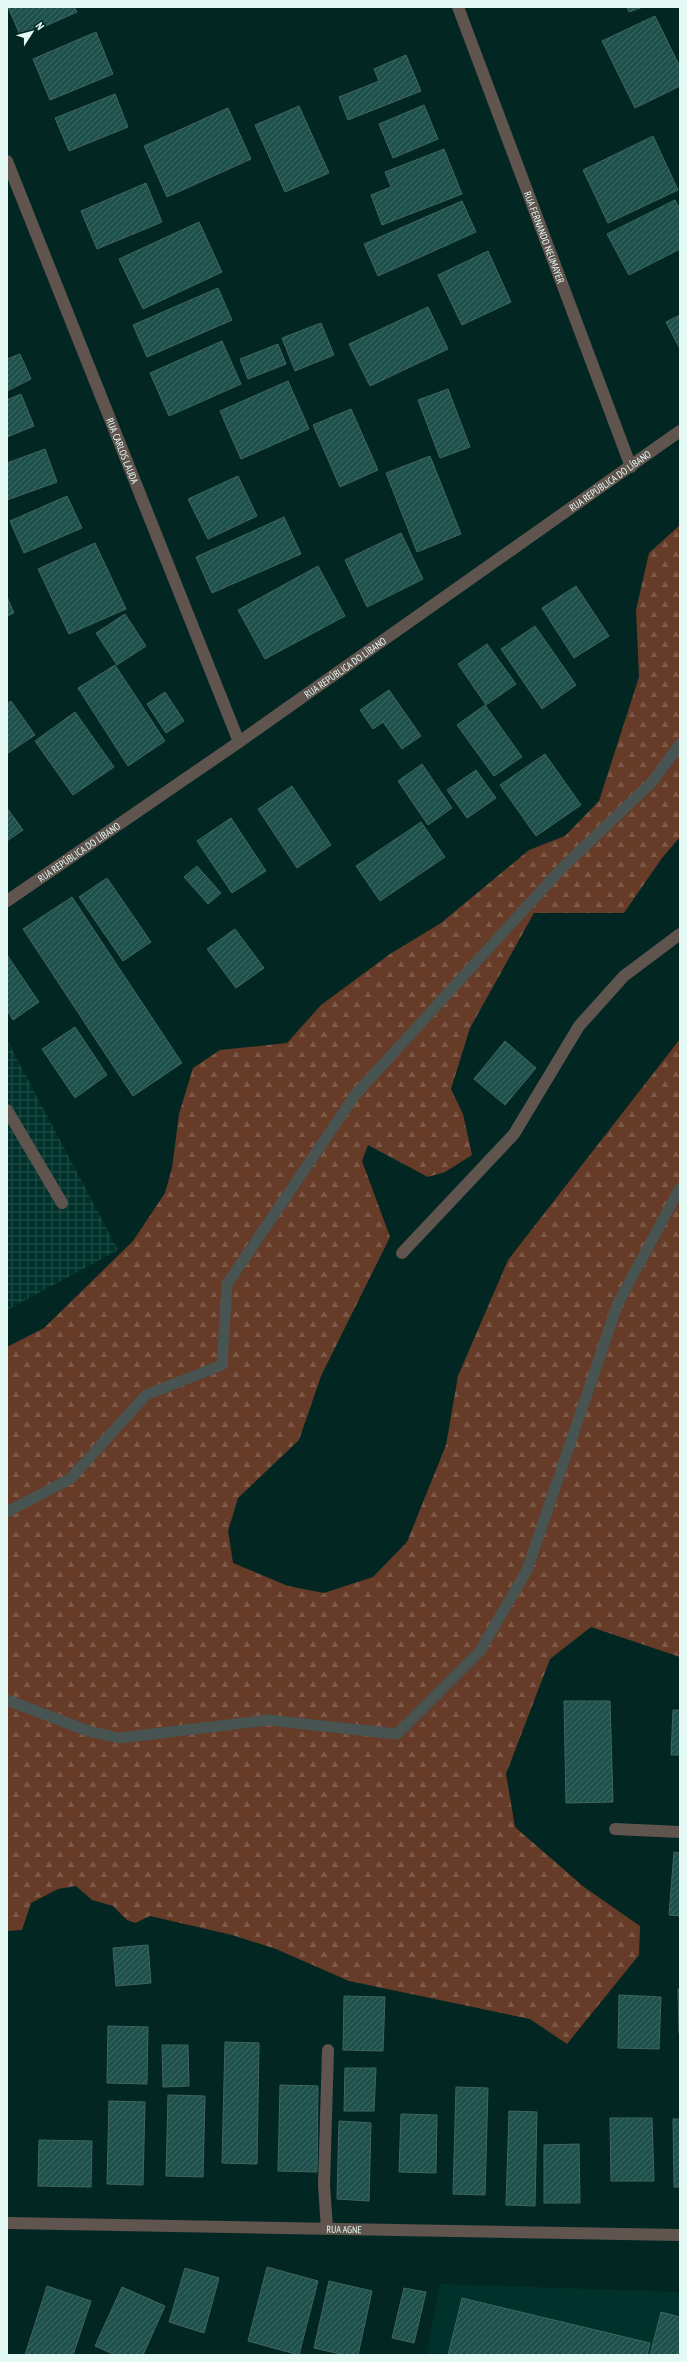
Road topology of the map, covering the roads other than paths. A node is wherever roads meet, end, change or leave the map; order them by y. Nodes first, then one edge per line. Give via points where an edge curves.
1 (458, 7) edge
2 (7, 160) edge
3 (680, 431) edge
4 (631, 467) junction
5 (239, 742) junction
6 (7, 901) edge
7 (680, 934) edge
8 (7, 1110) edge
9 (62, 1203) dead end
10 (402, 1253) dead end
11 (615, 1829) dead end
12 (680, 1832) edge
13 (328, 2050) dead end
14 (7, 2223) edge
15 (327, 2229) junction
16 (680, 2235) edge

1 - 4 street, RUA FERNANDO NEUMAYER
2 - 5 street, RUA CARLOS LAUDA
3 - 4 street, RUA REPÚBLICA DO LÍBANO
4 - 5 street, RUA REPÚBLICA DO LÍBANO
5 - 6 street, RUA REPÚBLICA DO LÍBANO
7 - 10 street via 624,976 579,1026 514,1134
8 - 9 street
11 - 12 street
13 - 15 street via 324,2185
14 - 15 street, RUA AGNE
15 - 16 street, RUA AGNE

